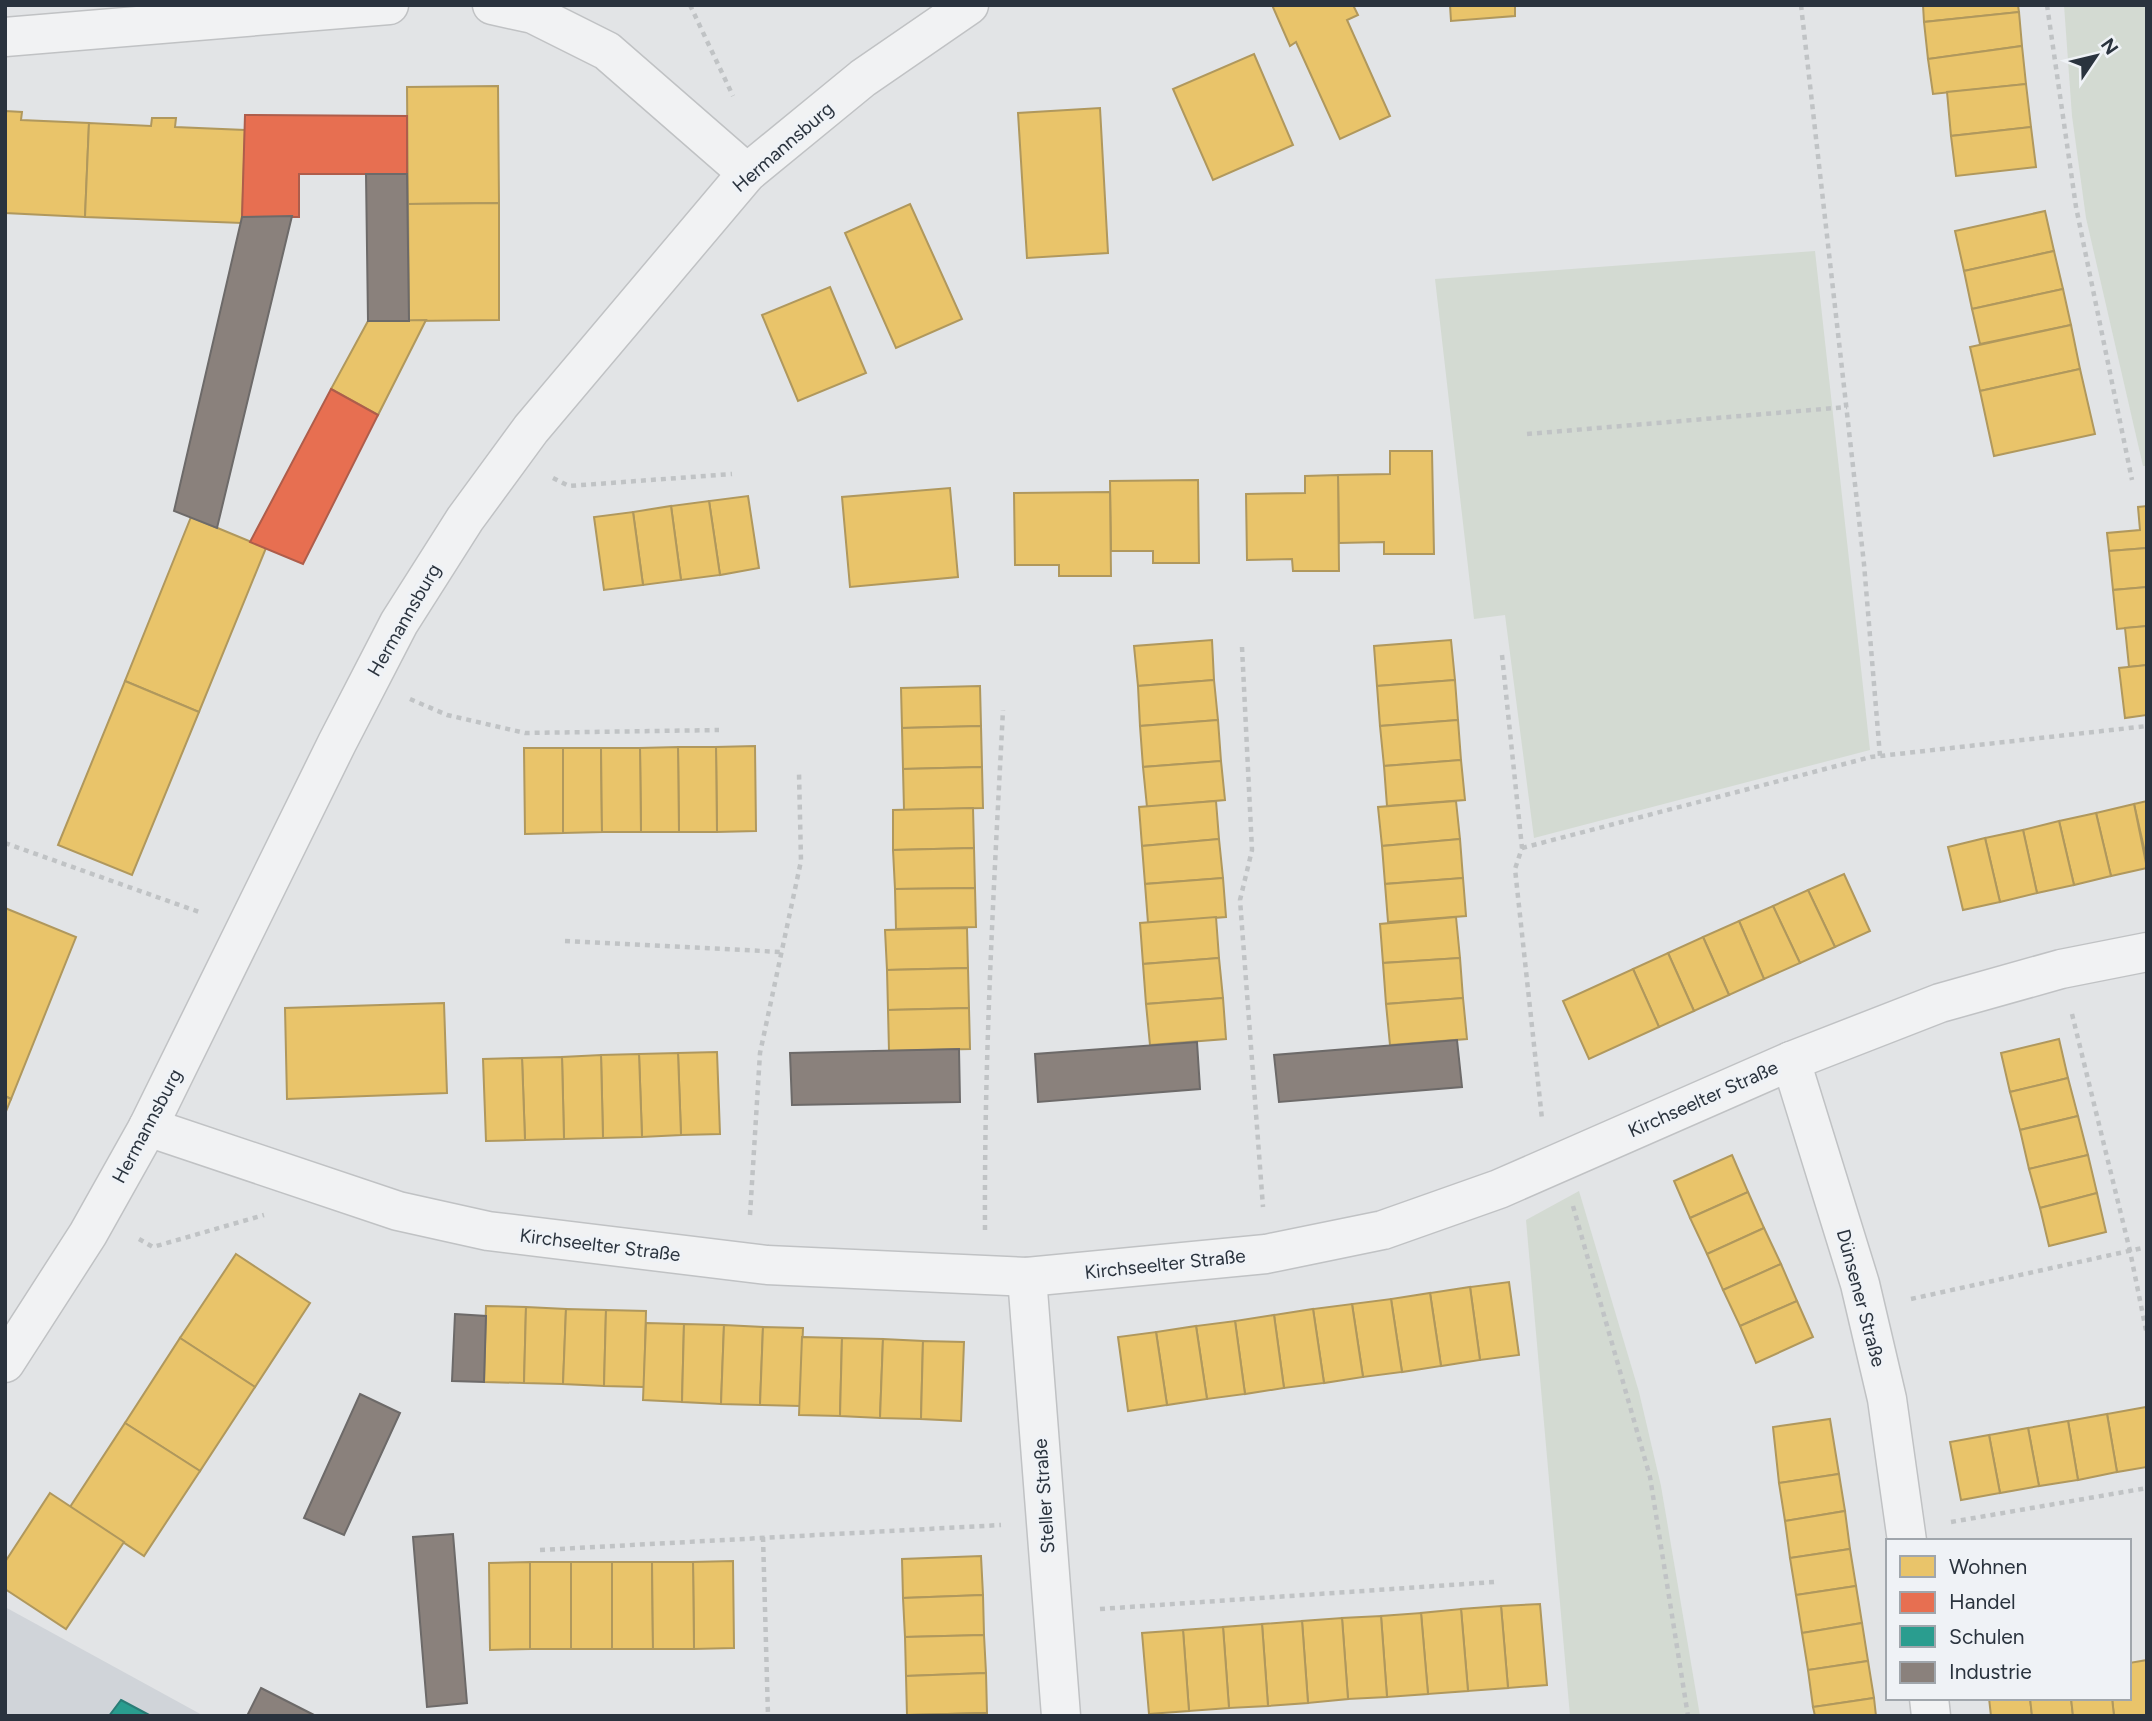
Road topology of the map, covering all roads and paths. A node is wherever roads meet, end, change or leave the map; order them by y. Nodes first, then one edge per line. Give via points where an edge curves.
1 (389, 5) edge
2 (492, 5) edge
3 (690, 5) edge
4 (969, 5) edge
5 (1801, 5) edge
6 (2047, 5) edge
7 (5, 37) edge
8 (755, 166) junction
9 (1847, 407) junction
10 (1527, 434) dead end
11 (511, 456) junction
12 (732, 474) dead end
13 (2132, 480) dead end
14 (1242, 647) dead end
15 (1502, 654) dead end
16 (369, 682) junction
17 (1003, 710) dead end
18 (2147, 726) edge
19 (719, 730) dead end
20 (1880, 755) junction
21 (799, 773) dead end
22 (5, 843) edge
23 (1522, 848) junction
24 (246, 929) junction
25 (565, 940) dead end
26 (782, 952) junction
27 (2147, 952) edge
28 (2061, 969) junction
29 (1791, 1061) junction
30 (148, 1127) junction
31 (1554, 1165) junction
32 (283, 1172) junction
33 (98, 1217) junction
34 (2147, 1247) edge
35 (2130, 1251) junction
36 (1266, 1254) junction
37 (746, 1262) junction
38 (986, 1274) junction
39 (1027, 1277) junction
40 (1866, 1309) junction
41 (2147, 1335) edge
42 (5, 1363) edge
43 (2147, 1488) edge
44 (1046, 1522) junction
45 (1906, 1535) edge
46 (763, 1538) junction
47 (540, 1550) dead end
48 (1494, 1582) dead end
49 (1053, 1612) junction
50 (768, 1716) edge
51 (1061, 1716) edge
52 (1688, 1716) edge

1 - 7 street
2 - 8 street via 533,14 607,51
3 - 8 path
4 - 8 street, Hermannsburg via 863,78
5 - 9 path
6 - 13 path via 2076,207
8 - 11 street, Hermannsburg via 598,347
9 - 10 path
9 - 20 path
11 - 12 path via 569,486
11 - 16 street, Hermannsburg via 464,519 399,623
14 - 36 path via 1252,850 1240,900
15 - 23 path
16 - 19 path via 447,715 525,733
16 - 24 street, Hermannsburg
17 - 38 path via 985,1159
18 - 20 path
20 - 23 path
21 - 26 path via 801,861
22 - 24 path
23 - 31 path via 1515,869
24 - 30 street, Hermannsburg
25 - 26 path
26 - 37 path via 760,1053
27 - 28 street, Kirchseelter Straße
28 - 29 street, Kirchseelter Straße via 1940,1003
28 - 35 path
29 - 31 street, Kirchseelter Straße
29 - 40 street, Dünsener Straße
30 - 32 street, Kirchseelter Straße
30 - 33 street, Hermannsburg
31 - 36 street, Kirchseelter Straße via 1383,1230
31 - 52 path via 1650,1477
32 - 33 path via 264,1216 153,1247
32 - 37 street, Kirchseelter Straße via 398,1211 488,1231
33 - 42 street, Hermannsburg
34 - 35 path
35 - 40 path
35 - 41 path
36 - 39 street, Kirchseelter Straße
37 - 38 street, Kirchseelter Straße
38 - 39 street, Kirchseelter Straße
39 - 44 street, Steller Straße
40 - 45 street, Dünsener Straße via 1887,1399
43 - 45 path
44 - 46 path
44 - 49 street, Steller Straße
46 - 47 path
46 - 50 path
48 - 49 path
49 - 51 street, Steller Straße

